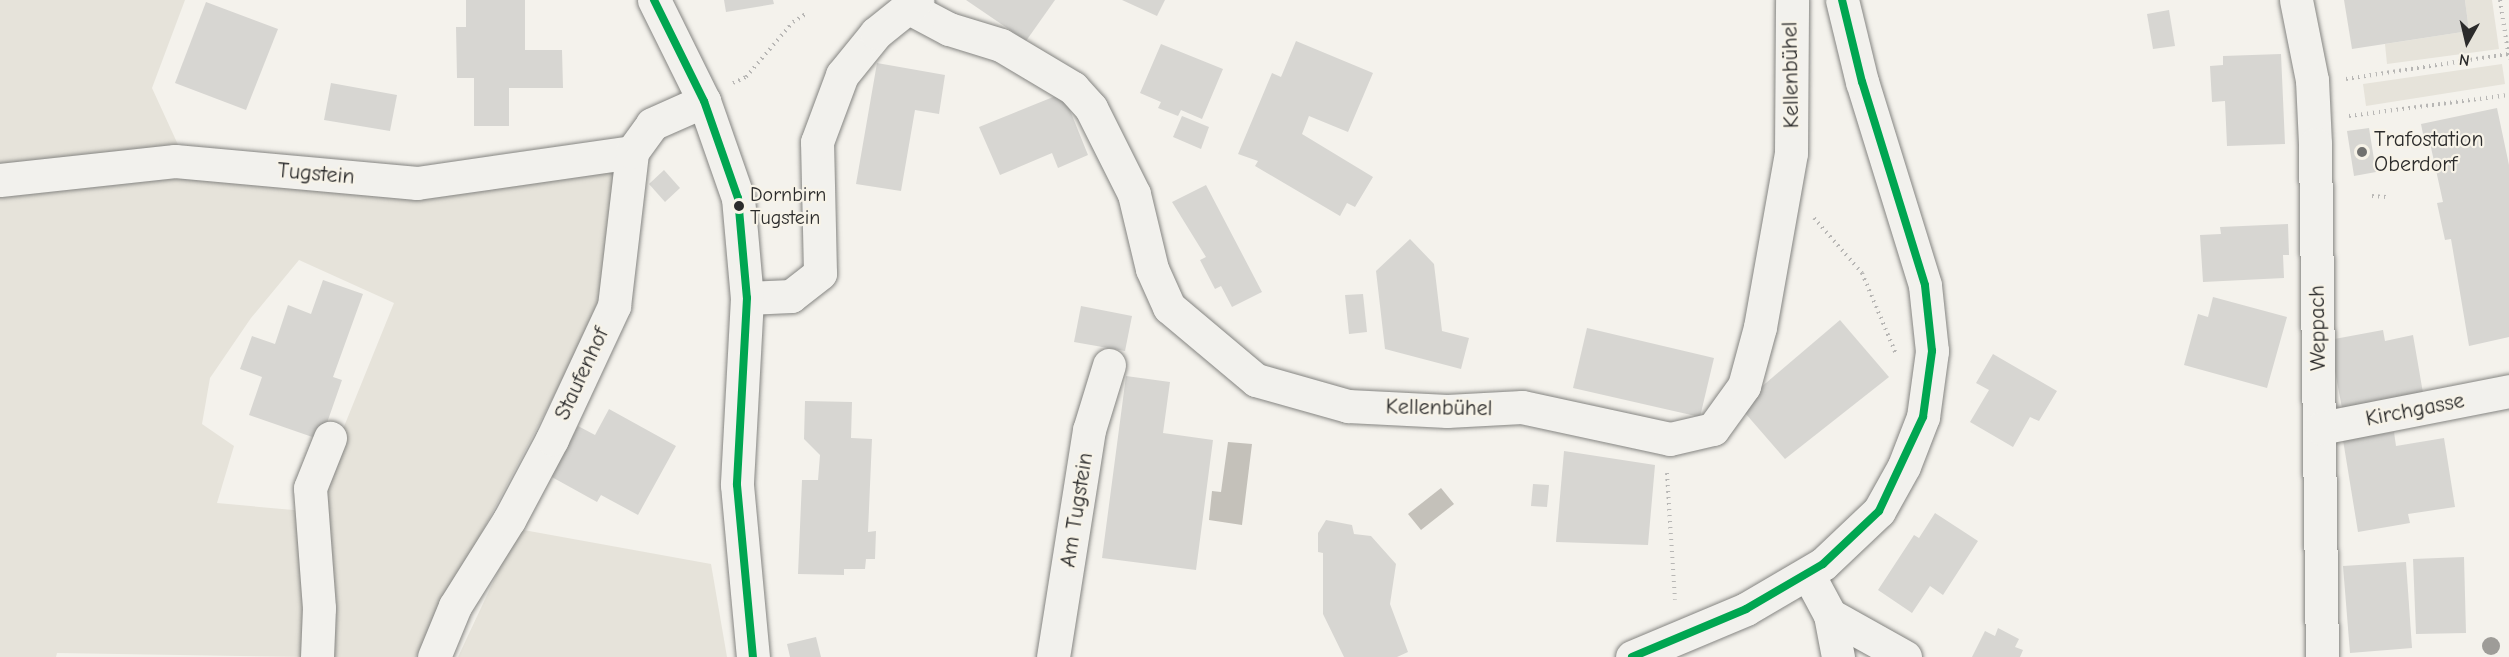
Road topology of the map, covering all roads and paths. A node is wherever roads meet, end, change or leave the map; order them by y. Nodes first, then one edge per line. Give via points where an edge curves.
1 (654, 0) edge
2 (1792, 0) edge
3 (1842, 0) edge
4 (2296, 0) edge
5 (2500, 0) edge
6 (914, 4) edge
7 (806, 14) dead end
8 (2509, 57) edge
9 (2339, 80) dead end
10 (713, 95) junction
11 (2509, 95) edge
12 (2343, 117) dead end
13 (632, 152) junction
14 (0, 180) edge
15 (1785, 187) junction
16 (2372, 196) dead end
17 (2386, 197) dead end
18 (747, 298) junction
19 (1108, 365) dead end
20 (1929, 388) junction
21 (2509, 391) edge
22 (2321, 428) junction
23 (330, 438) dead end
24 (1670, 440) junction
25 (1808, 574) junction
26 (1674, 596) dead end
27 (1830, 615) junction
28 (317, 657) edge
29 (434, 657) edge
30 (753, 657) edge
31 (1053, 657) edge
32 (1632, 657) edge
33 (1838, 657) edge
34 (1905, 657) edge
35 (2322, 657) edge

1 - 10 street
2 - 15 street, Kellenbühel via 1794,114
3 - 20 street via 1862,82 1925,285 1932,351
4 - 22 street, Weppach via 2307,51 2314,120
5 - 8 path
6 - 18 street via 876,33 842,75 817,141 820,273 791,296
6 - 24 street, Kellenbühel via 950,29 1001,45 1051,73 1085,101 1134,194 1152,269 1170,307 1256,380 1348,406 1447,411 1522,407
7 - 10 path via 793,22 746,77
8 - 9 path
10 - 13 street, Staufenhof via 652,124
10 - 18 street via 738,198
11 - 12 path
13 - 14 street, Tugstein via 417,183 174,161
13 - 29 street, Staufenhof via 614,306 552,439 509,520 455,606
15 - 20 path via 1862,273 1905,370
15 - 24 street, Kellenbühel via 1744,386 1713,429
16 - 17 path
18 - 30 street via 737,485
19 - 31 street, Am Tugstein via 1089,430
20 - 25 street via 1904,466 1879,511 1856,537
21 - 22 street, Kirchgasse
22 - 35 street, Weppach
23 - 28 street via 310,488 319,608
24 - 26 path via 1666,463
25 - 27 street
25 - 32 street via 1746,609
27 - 33 street
27 - 34 street

